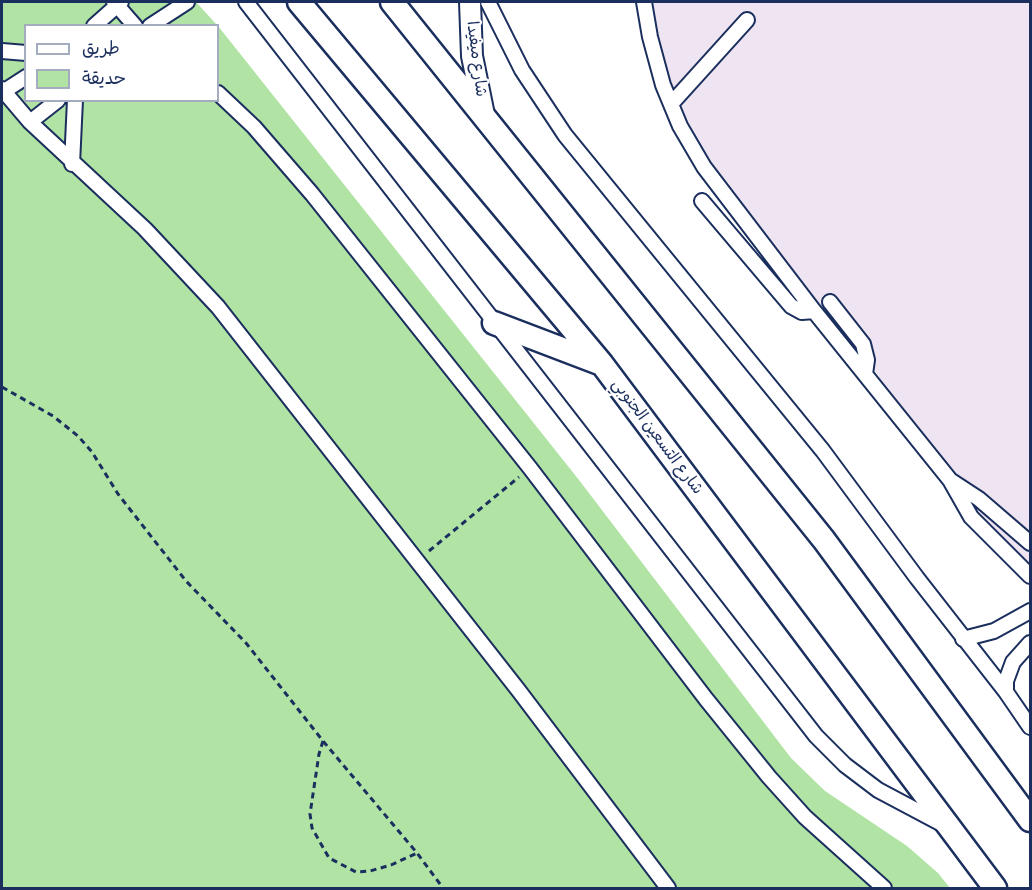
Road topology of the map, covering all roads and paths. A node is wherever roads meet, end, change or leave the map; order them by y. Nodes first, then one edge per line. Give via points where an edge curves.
1 (187, 2) edge
2 (246, 2) edge
3 (299, 2) edge
4 (392, 2) edge
5 (470, 2) edge
6 (488, 2) edge
7 (644, 2) edge
8 (117, 3) edge
9 (747, 20) dead end
10 (96, 24) edge
11 (133, 24) edge
12 (153, 24) edge
13 (2, 51) edge
14 (24, 53) edge
15 (24, 78) edge
16 (2, 91) edge
17 (219, 94) edge
18 (55, 102) edge
19 (75, 102) edge
20 (671, 104) junction
21 (484, 116) junction
22 (30, 122) junction
23 (72, 164) junction
24 (702, 201) dead end
25 (830, 302) dead end
26 (814, 311) junction
27 (494, 323) junction
28 (602, 364) junction
29 (865, 374) junction
30 (2, 387) edge
31 (530, 468) junction
32 (950, 480) junction
33 (1030, 543) edge
34 (416, 562) junction
35 (1030, 576) edge
36 (1030, 611) edge
37 (963, 639) junction
38 (1030, 643) edge
39 (1006, 692) junction
40 (1030, 727) edge
41 (323, 741) junction
42 (1030, 820) edge
43 (950, 828) junction
44 (417, 853) junction
45 (443, 888) edge
46 (668, 888) edge
47 (884, 888) edge
48 (995, 888) edge

1 - 12 street
2 - 27 street
3 - 28 main road, شارع التسعين الجنوبي
4 - 21 main road
5 - 21 street, شارع ميفيدا via 472,56
6 - 37 street via 522,70 565,135 823,451
7 - 20 street via 657,64
8 - 10 street
8 - 11 street
9 - 20 street
13 - 14 street
15 - 16 street
16 - 22 street
17 - 31 street via 254,127 312,194
18 - 22 street
19 - 23 street
20 - 26 street via 704,167
21 - 42 main road via 824,540
22 - 23 street
23 - 34 street via 145,229 218,307
24 - 26 street via 791,306 802,312
25 - 29 street via 863,344
26 - 29 street
27 - 28 main road
27 - 43 street via 816,736 878,790
28 - 43 main road, شارع التسعين الجنوبي
29 - 32 street
30 - 41 path via 53,416 78,436 186,581 246,643
31 - 34 path
31 - 47 street via 769,777 805,818
32 - 33 street via 979,499
32 - 35 street via 980,528
34 - 46 street
36 - 37 street via 994,631
37 - 39 street
38 - 39 street via 1013,662
39 - 40 street
41 - 44 path
41 - 44 path via 310,814 312,828 330,858 356,872 391,865
43 - 48 main road, شارع التسعين الجنوبي
44 - 45 path

